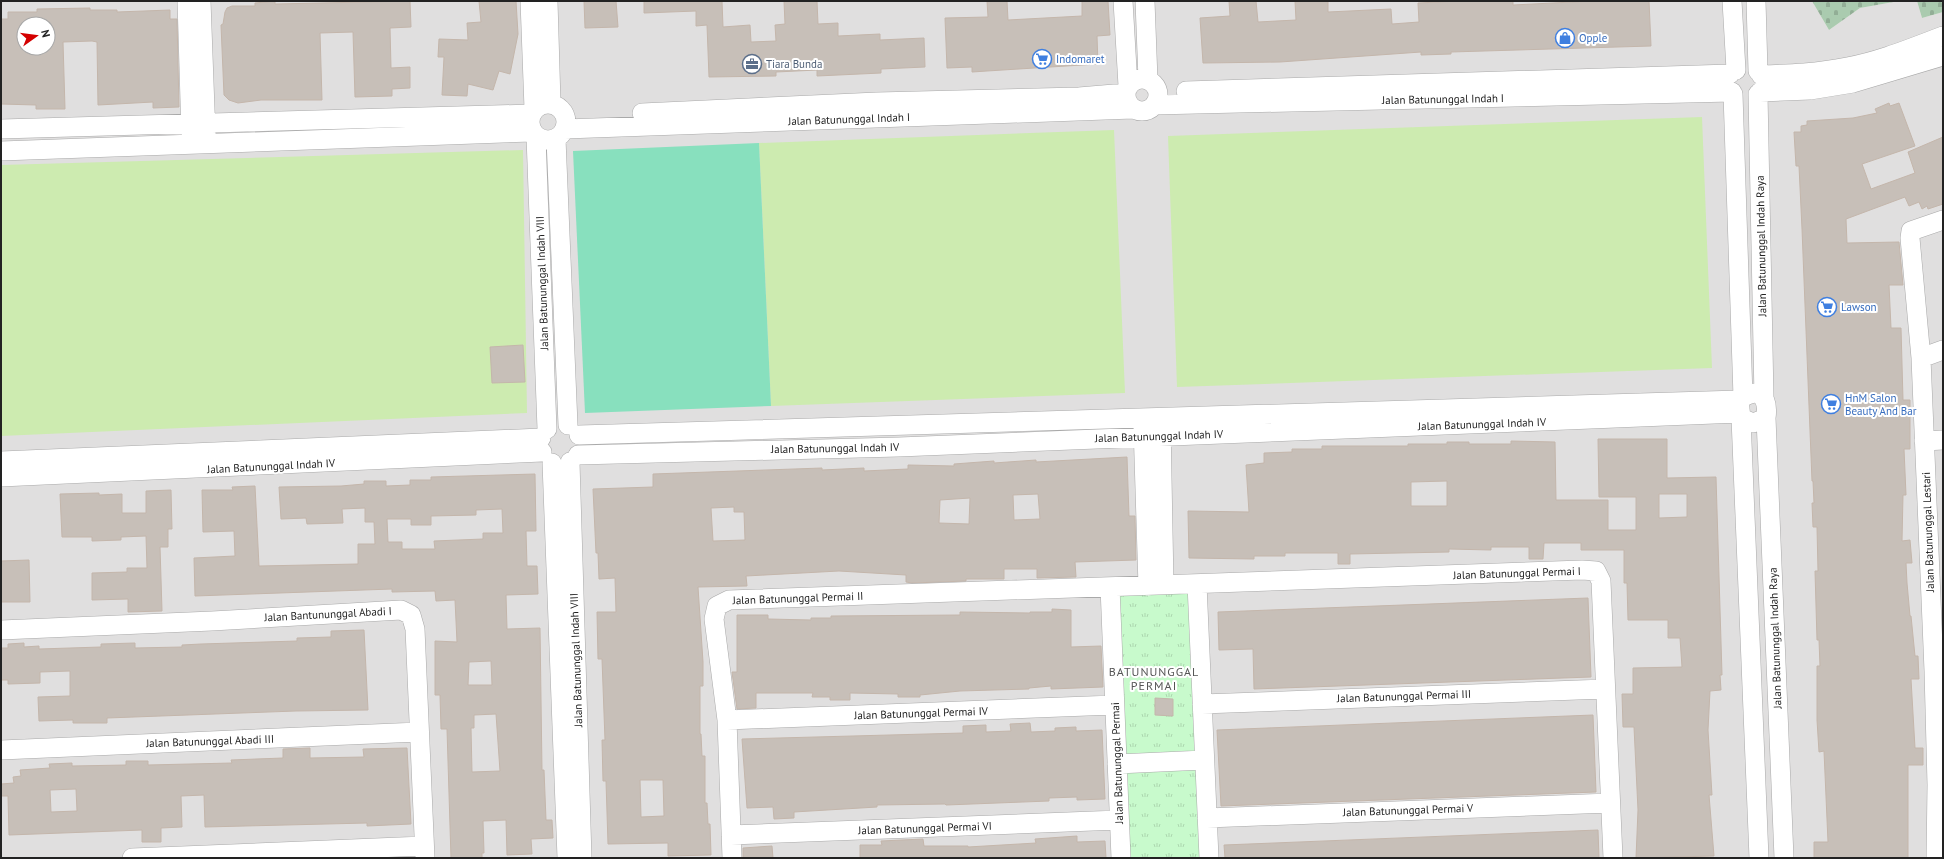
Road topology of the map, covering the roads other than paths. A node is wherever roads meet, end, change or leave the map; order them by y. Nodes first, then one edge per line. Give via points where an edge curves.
1 (187, 1) edge
2 (201, 1) edge
3 (530, 1) edge
4 (548, 1) edge
5 (1123, 1) edge
6 (1145, 1) edge
7 (1732, 1) edge
8 (1756, 1) edge
9 (1943, 36) edge
10 (1943, 56) edge
11 (1733, 83) junction
12 (1759, 83) junction
13 (1153, 93) junction
14 (1129, 96) junction
15 (537, 119) junction
16 (198, 123) junction
17 (563, 128) junction
18 (1, 129) edge
19 (199, 144) junction
20 (1, 151) edge
21 (1939, 221) edge
22 (1943, 350) edge
23 (1921, 358) junction
24 (1764, 398) junction
25 (1741, 407) junction
26 (1766, 418) junction
27 (898, 426) junction
28 (1152, 427) junction
29 (573, 430) junction
30 (1943, 440) edge
31 (1924, 441) junction
32 (546, 445) junction
33 (899, 447) junction
34 (574, 459) junction
35 (1, 461) edge
36 (1, 477) edge
37 (1936, 554) edge
38 (1197, 584) junction
39 (1156, 585) junction
40 (1110, 587) junction
41 (1, 630) edge
42 (1939, 671) edge
43 (1605, 689) junction
44 (1202, 704) junction
45 (1114, 705) junction
46 (727, 720) junction
47 (419, 732) junction
48 (1, 750) edge
49 (1204, 760) junction
50 (1117, 764) junction
51 (573, 785) junction
52 (1940, 785) edge
53 (1610, 803) junction
54 (1207, 818) junction
55 (1119, 820) junction
56 (731, 835) junction
57 (424, 852) edge
58 (132, 858) edge
59 (567, 858) edge
60 (582, 858) edge
61 (732, 858) edge
62 (1121, 858) edge
63 (1208, 858) edge
64 (1613, 858) edge
65 (1759, 858) edge
66 (1784, 858) edge
67 (1936, 858) edge

1 - 16 street
2 - 16 street
3 - 15 street, Jalan Batununggal Indah VIII
4 - 15 street, Jalan Batununggal Indah VIII
5 - 14 street
6 - 13 street
7 - 11 street, Jalan Batununggal Indah Raya
8 - 12 street, Jalan Batununggal Indah Raya
9 - 12 street via 1899,53 1847,67
10 - 12 street via 1853,84 1810,90
11 - 12 street via 1745,99 1752,98
11 - 12 street via 1737,67 1746,65
11 - 13 street, Jalan Batununggal Indah I
11 - 25 street, Jalan Batununggal Indah Raya
12 - 24 street, Jalan Batununggal Indah Raya
13 - 14 street via 1138,80
13 - 14 street via 1146,110
14 - 17 street, Jalan Batununggal Indah I via 869,102
15 - 16 street
15 - 17 street, Jalan Batununggal Indah I via 546,140
15 - 17 street via 561,108
15 - 19 street
15 - 32 street, Jalan Batununggal Indah VIII
16 - 18 street
16 - 19 street
17 - 29 street, Jalan Batununggal Indah VIII
19 - 20 street
21 - 23 street, Jalan Batununggal Lestari via 1911,231 1910,238
22 - 23 street
23 - 31 street, Jalan Batununggal Lestari
24 - 25 street via 1753,394
24 - 26 street via 1768,408
25 - 26 street via 1753,423
25 - 28 street, Jalan Batununggal Indah IV
25 - 65 street, Jalan Batununggal Indah Raya
26 - 66 street, Jalan Batununggal Indah Raya
27 - 28 street, Jalan Batununggal Indah IV
27 - 29 street, Jalan Batununggal Indah IV
27 - 33 street
28 - 33 street, Jalan Batununggal Indah IV
28 - 39 street
29 - 32 street via 557,424
29 - 34 street via 581,445
30 - 31 street
31 - 37 street, Jalan Batununggal Lestari
32 - 34 street via 561,465
32 - 35 street, Jalan Batununggal Indah IV
32 - 36 street, Jalan Batununggal Indah IV via 205,469
32 - 51 street, Jalan Batununggal Indah VIII
33 - 34 street, Jalan Batununggal Indah IV
34 - 51 street, Jalan Batununggal Indah VIII
37 - 42 street, Jalan Batununggal Lestari
38 - 39 street
38 - 43 street, Jalan Batununggal Permai I via 1596,571 1602,581
38 - 44 street
39 - 40 street
40 - 45 street, Jalan Batununggal Permai
40 - 46 street, Jalan Batununggal Permai II via 729,600 717,606 714,619
41 - 47 street, Jalan Bantununggal Abadi I via 401,610 411,615 415,629
42 - 52 street, Jalan Batununggal Lestari
43 - 44 street, Jalan Batununggal Permai III
43 - 53 street, Jalan Batununggal Permai I
44 - 49 street
45 - 46 street, Jalan Batununggal Permai IV
45 - 50 street, Jalan Batununggal Permai
46 - 56 street, Jalan Batununggal Permai II
47 - 48 street, Jalan Batununggal Abadi III
47 - 57 street, Jalan Bantununggal Abadi I
49 - 50 street
49 - 54 street
50 - 55 street, Jalan Batununggal Permai
51 - 59 street, Jalan Batununggal Indah VIII
51 - 60 street, Jalan Batununggal Indah VIII
52 - 67 street, Jalan Batununggal Lestari
53 - 54 street, Jalan Batununggal Permai V
53 - 64 street, Jalan Batununggal Permai I
54 - 63 street
55 - 56 street, Jalan Batununggal Permai VI
55 - 62 street, Jalan Batununggal Permai
56 - 61 street, Jalan Batununggal Permai II
57 - 58 street

